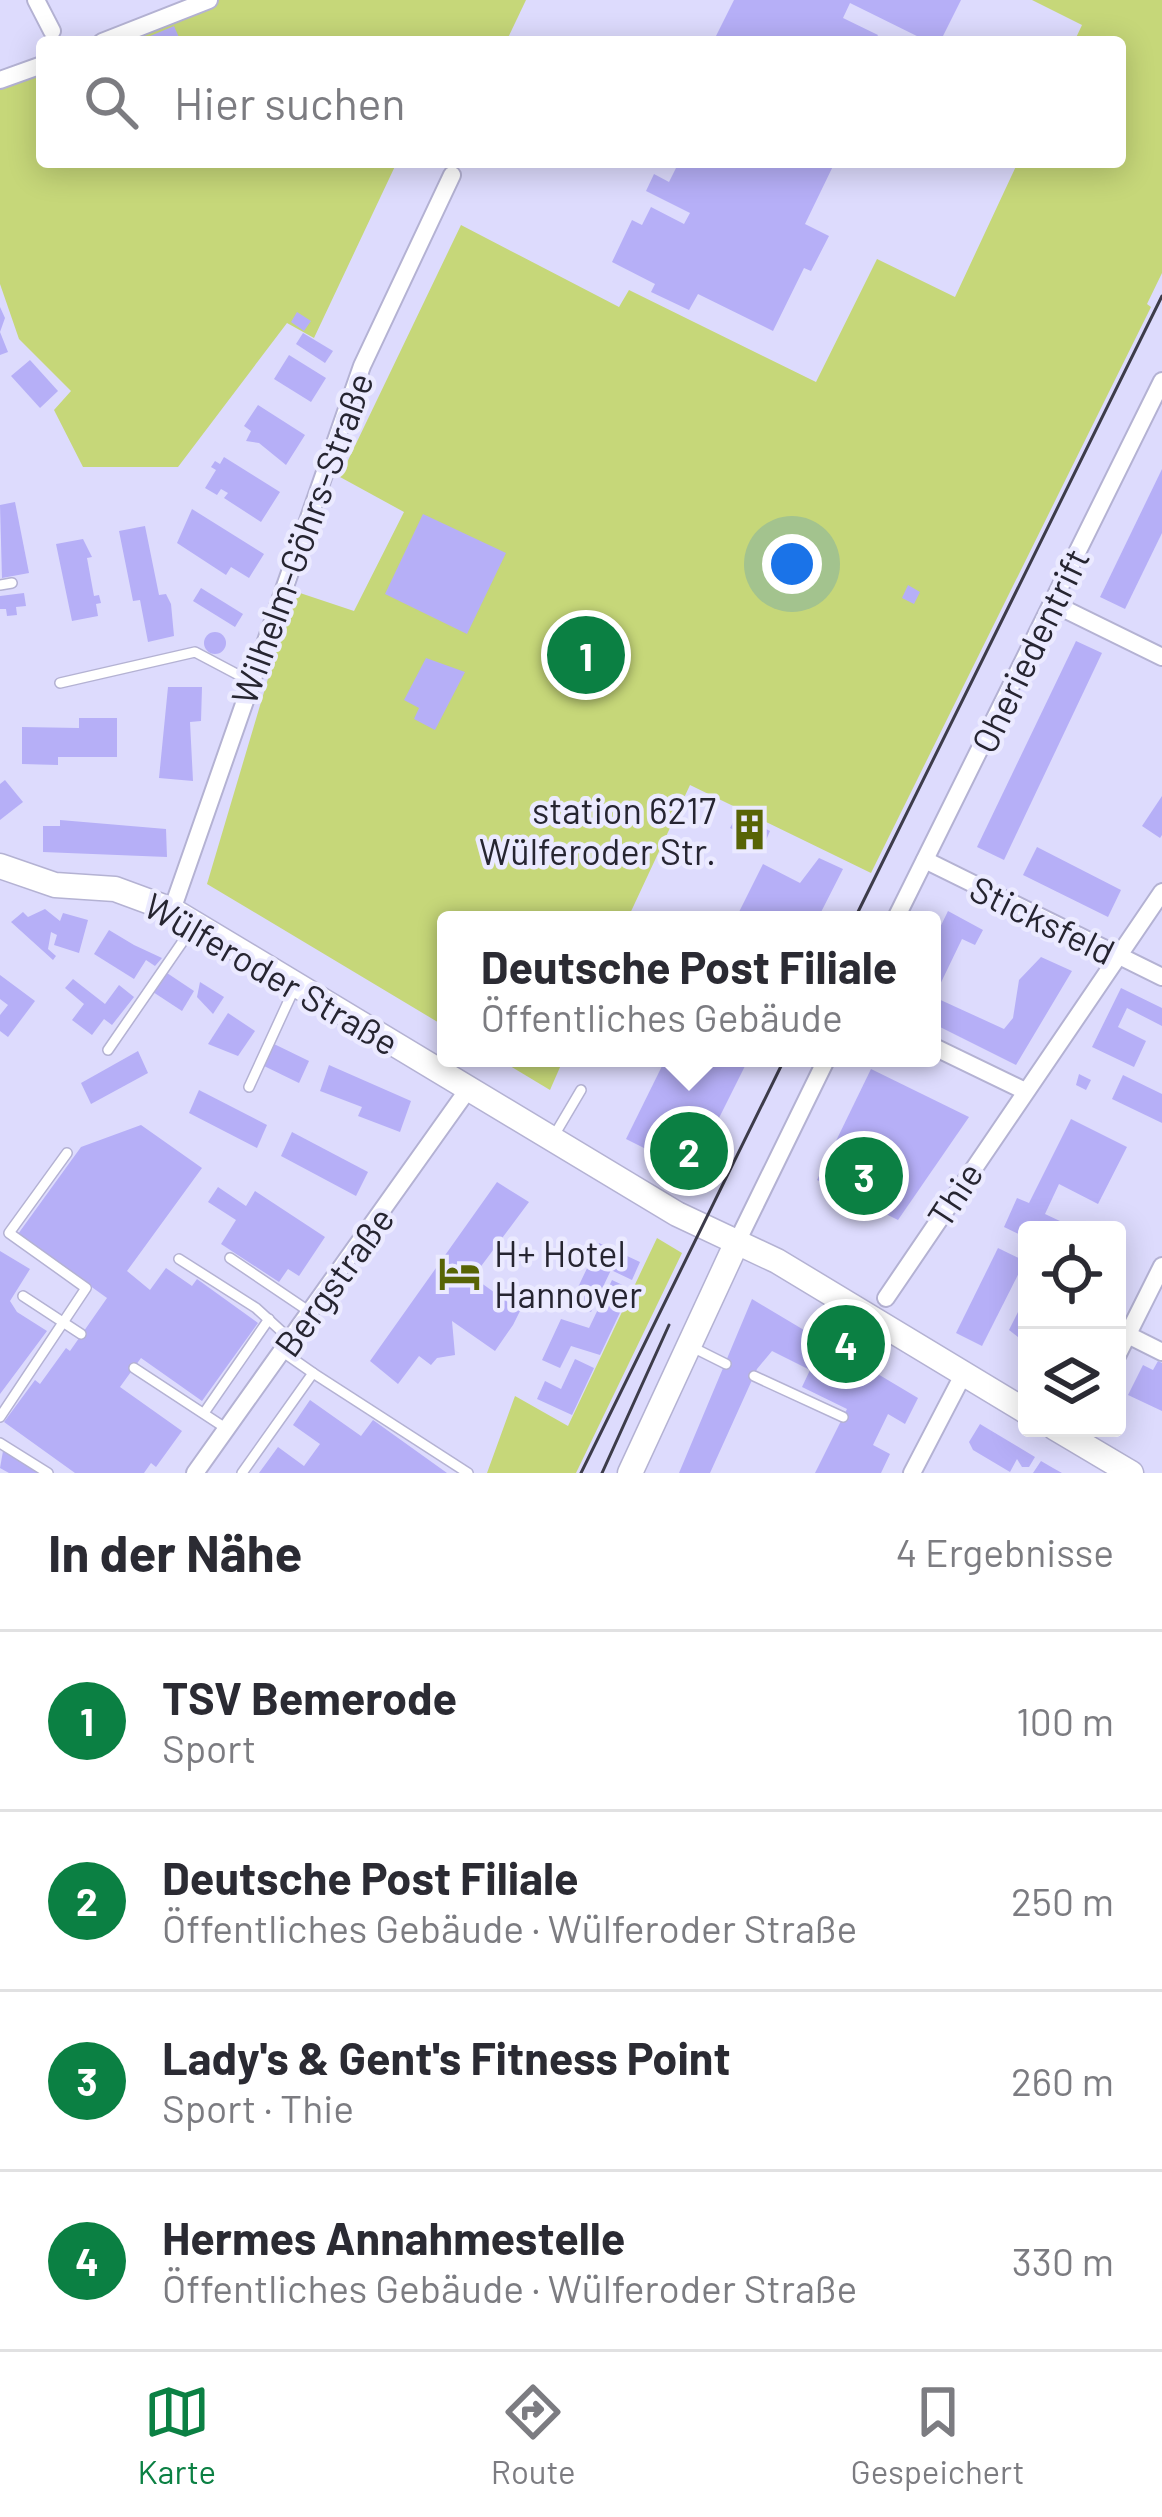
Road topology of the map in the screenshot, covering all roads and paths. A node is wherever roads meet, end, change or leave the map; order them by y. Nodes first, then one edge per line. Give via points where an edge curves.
1 (36, 0) edge
2 (209, 0) edge
3 (52, 31) dead end
4 (117, 36) edge
5 (36, 67) edge
6 (0, 80) edge
7 (452, 176) dead end
8 (1162, 381) edge
9 (1052, 603) junction
10 (1162, 657) edge
11 (248, 680) junction
12 (60, 683) dead end
13 (925, 860) junction
14 (0, 866) edge
15 (1162, 892) edge
16 (172, 910) junction
17 (900, 911) edge
18 (195, 923) junction
19 (1118, 956) junction
20 (1162, 977) edge
21 (296, 984) junction
22 (107, 1050) dead end
23 (941, 1050) edge
24 (823, 1067) edge
25 (249, 1087) dead end
26 (469, 1088) junction
27 (581, 1090) dead end
28 (1023, 1090) junction
29 (552, 1139) junction
30 (67, 1153) dead end
31 (736, 1242) junction
32 (230, 1258) dead end
33 (178, 1259) dead end
34 (1162, 1266) edge
35 (23, 1296) dead end
36 (886, 1298) dead end
37 (311, 1313) junction
38 (268, 1319) junction
39 (62, 1322) junction
40 (1123, 1329) edge
41 (1126, 1333) edge
42 (82, 1334) dead end
43 (688, 1345) junction
44 (287, 1346) junction
45 (1162, 1352) edge
46 (726, 1364) dead end
47 (134, 1368) dead end
48 (313, 1373) junction
49 (962, 1375) junction
50 (754, 1376) dead end
51 (1018, 1407) edge
52 (204, 1413) junction
53 (0, 1417) edge
54 (843, 1417) dead end
55 (227, 1429) junction
56 (1077, 1437) edge
57 (0, 1443) edge
58 (48, 1473) edge
59 (195, 1473) edge
60 (242, 1473) edge
61 (468, 1473) edge
62 (630, 1473) edge
63 (913, 1473) edge
64 (1131, 1473) edge

1 - 3 street
2 - 4 street
5 - 6 street
7 - 11 street, Wilhelm-Göhrs-Straße via 362,366
8 - 9 street, Oheriedentrift
9 - 10 street
9 - 13 street, Oheriedentrift
11 - 12 lane via 195,652
11 - 16 street, Wilhelm-Göhrs-Straße
13 - 17 street, Oheriedentrift
13 - 19 street, Sticksfeld
14 - 16 main road, Wülferoder Straße via 55,885 116,889
15 - 19 street, Thie
16 - 18 main road, Wülferoder Straße
18 - 21 main road, Wülferoder Straße
18 - 22 lane
19 - 20 street, Sticksfeld
19 - 28 street, Thie
21 - 25 lane
21 - 26 main road, Wülferoder Straße
23 - 28 street
24 - 31 street
26 - 29 main road, Wülferoder Straße
26 - 37 street, Bergstraße
27 - 29 lane
28 - 36 street, Thie
29 - 31 main road, Wülferoder Straße
30 - 39 lane via 9,1233 86,1288
31 - 43 main road
31 - 49 main road, Wülferoder Straße
32 - 37 lane
33 - 38 lane
34 - 40 street
35 - 39 lane
37 - 44 street, Bergstraße
38 - 44 lane
38 - 52 lane
39 - 42 lane
39 - 53 lane
41 - 45 street
43 - 46 lane
43 - 62 main road
44 - 48 lane
44 - 55 street, Bergstraße
47 - 52 lane
48 - 60 lane
48 - 61 lane
49 - 51 main road, Wülferoder Straße
49 - 63 street
50 - 54 lane
52 - 55 lane
55 - 59 street, Bergstraße
56 - 64 main road
57 - 58 lane

